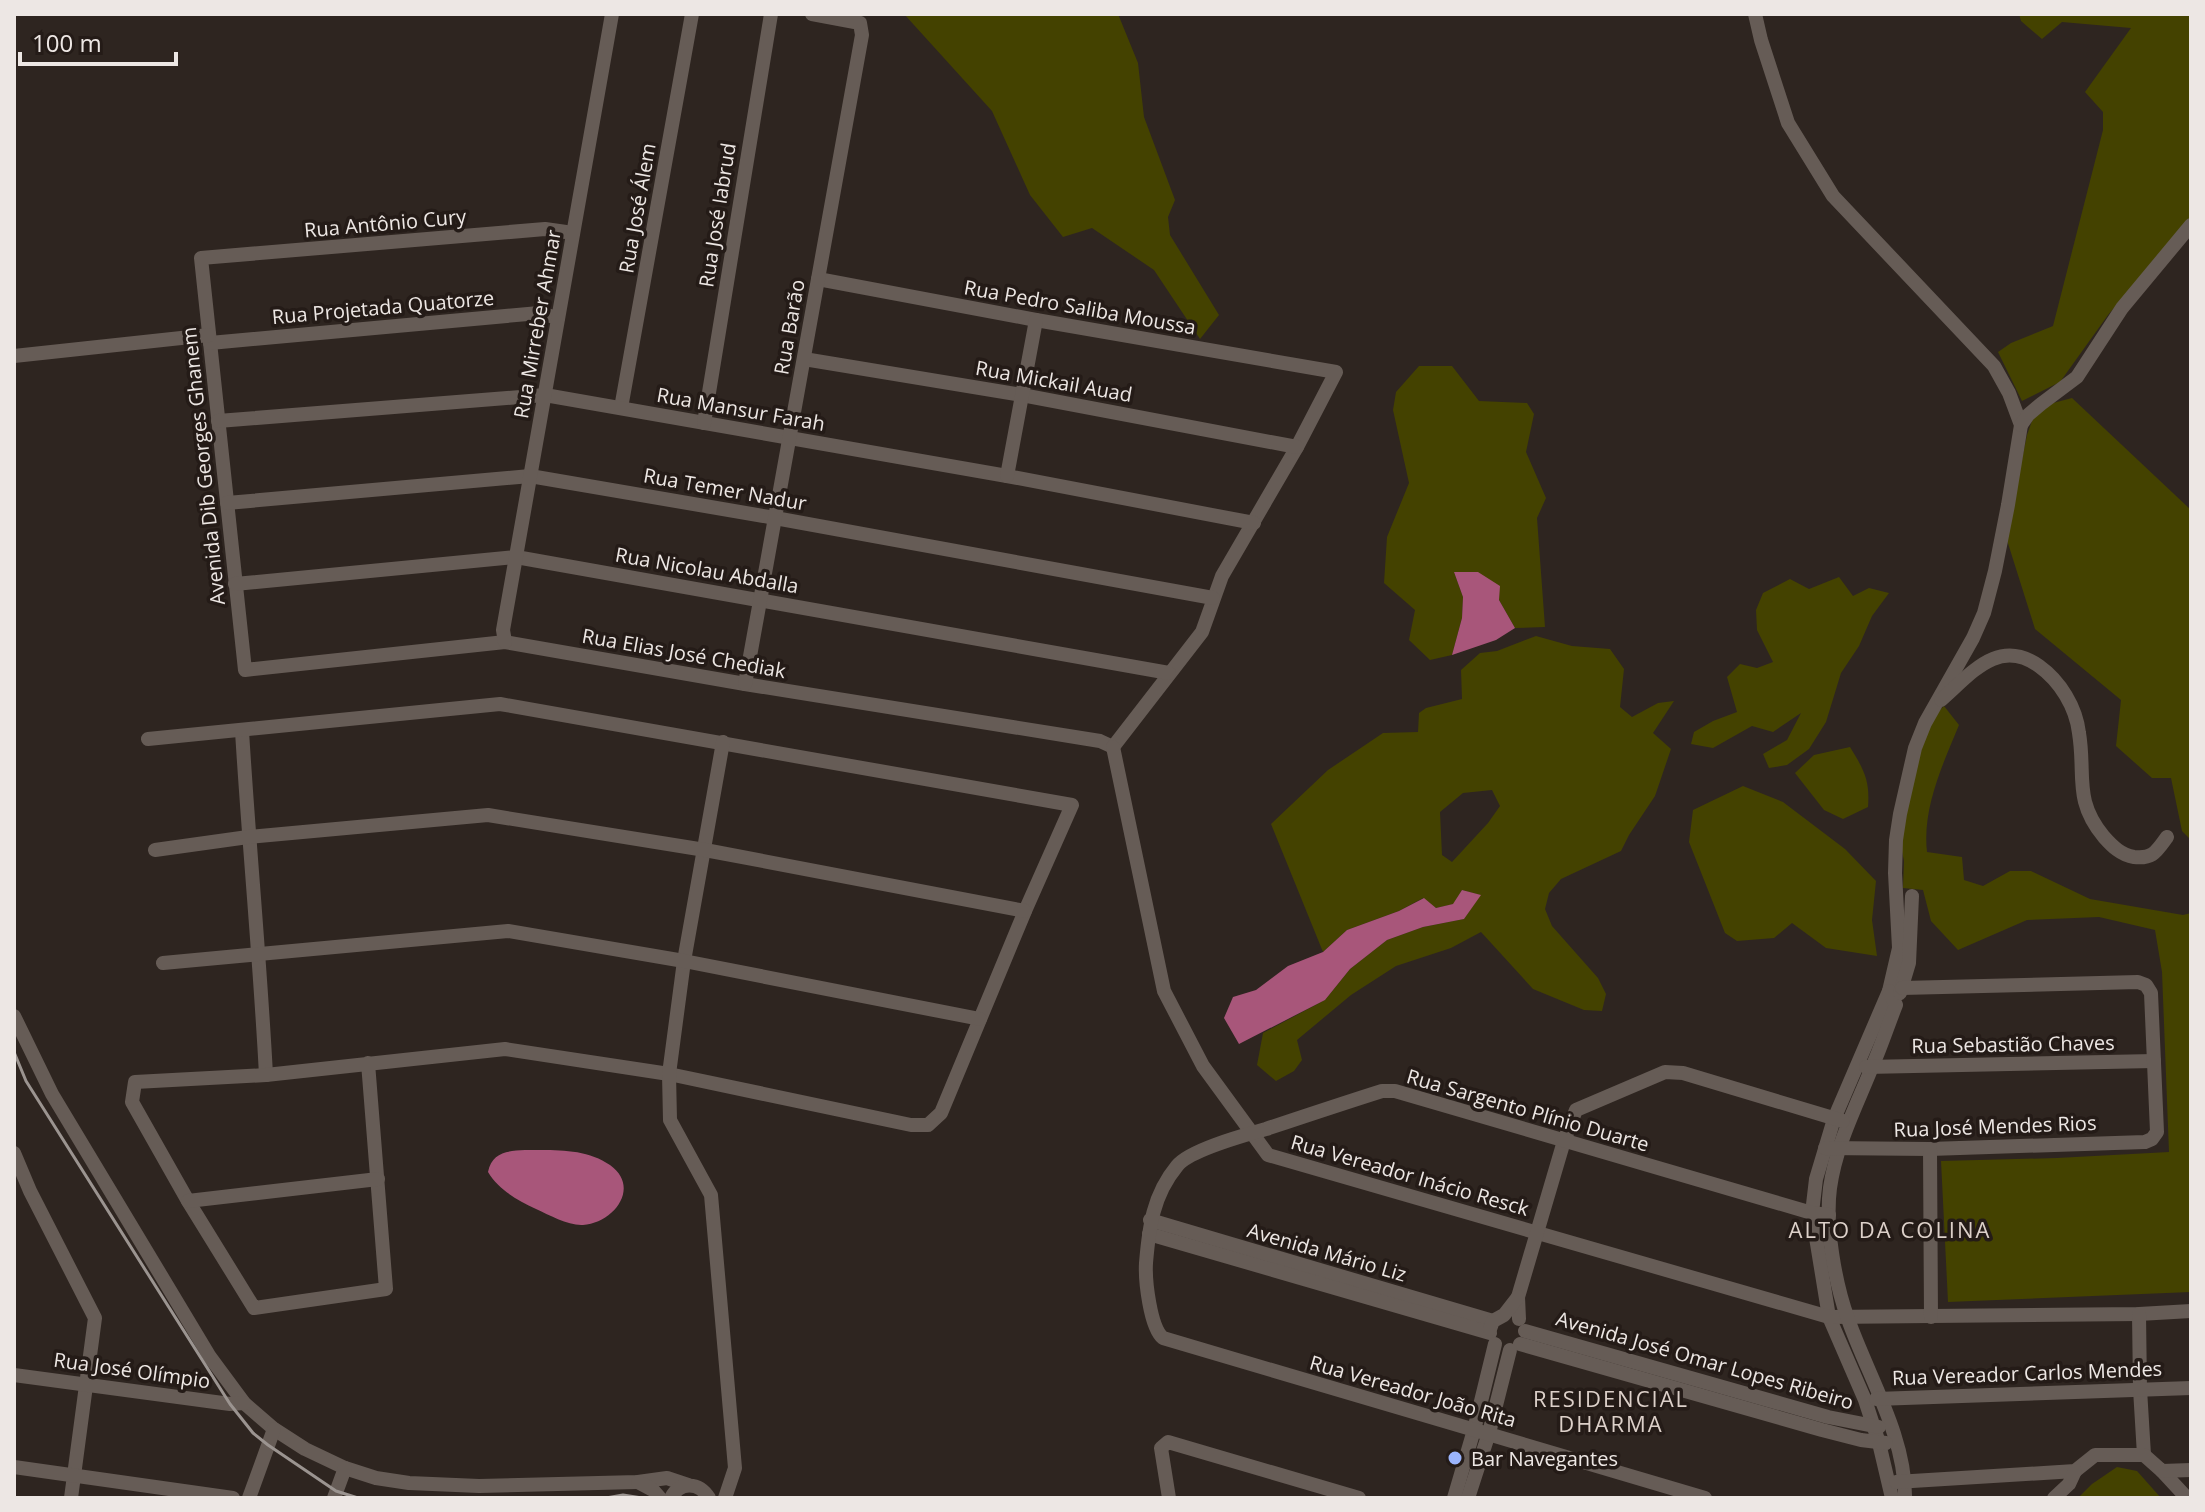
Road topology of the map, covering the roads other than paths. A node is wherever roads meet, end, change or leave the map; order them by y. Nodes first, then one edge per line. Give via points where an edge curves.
1 (612, 14) edge
2 (692, 14) edge
3 (771, 14) edge
4 (812, 14) edge
5 (1755, 14) edge
6 (2191, 225) edge
7 (573, 233) junction
8 (201, 258) joint
9 (818, 279) junction
10 (558, 318) junction
11 (1036, 320) junction
12 (209, 339) junction
13 (14, 356) edge
14 (804, 359) junction
15 (545, 395) junction
16 (1022, 395) junction
17 (621, 408) junction
18 (218, 421) junction
19 (704, 423) junction
20 (2021, 425) junction
21 (789, 438) junction
22 (1297, 447) junction
23 (530, 476) junction
24 (1007, 476) junction
25 (227, 503) junction
26 (775, 518) junction
27 (1254, 523) junction
28 (516, 557) junction
29 (235, 584) junction
30 (1213, 598) junction
31 (760, 599) junction
32 (505, 642) junction
33 (245, 670) joint
34 (1169, 673) junction
35 (745, 684) junction
36 (1935, 705) junction
37 (242, 731) junction
38 (148, 739) dead end
39 (723, 742) junction
40 (1113, 747) junction
41 (248, 837) junction
42 (2167, 837) dead end
43 (155, 850) dead end
44 (705, 850) junction
45 (1912, 896) dead end
46 (1025, 911) junction
47 (260, 953) junction
48 (684, 961) junction
49 (163, 963) dead end
50 (1896, 995) junction
51 (14, 1016) edge
52 (980, 1019) junction
53 (2154, 1061) junction
54 (368, 1063) junction
55 (1872, 1067) junction
56 (1856, 1068) junction
57 (669, 1074) junction
58 (266, 1075) junction
59 (1841, 1121) junction
60 (1252, 1133) junction
61 (1564, 1141) junction
62 (1832, 1149) junction
63 (1930, 1149) junction
64 (14, 1153) edge
65 (378, 1179) junction
66 (188, 1201) junction
67 (1812, 1213) junction
68 (1829, 1215) junction
69 (1149, 1227) junction
70 (1536, 1233) junction
71 (1518, 1297) junction
72 (2191, 1311) edge
73 (2139, 1314) junction
74 (1829, 1317) junction
75 (1847, 1317) junction
76 (1931, 1317) junction
77 (1495, 1328) junction
78 (1157, 1334) joint
79 (1519, 1336) junction
80 (14, 1375) edge
81 (87, 1385) junction
82 (2191, 1388) edge
83 (2140, 1389) junction
84 (1881, 1399) junction
85 (1865, 1400) junction
86 (244, 1403) junction
87 (1874, 1427) junction
88 (1891, 1428) junction
89 (274, 1429) junction
90 (1482, 1431) junction
91 (1879, 1443) junction
92 (1896, 1444) junction
93 (2144, 1455) junction
94 (14, 1467) edge
95 (345, 1468) junction
96 (2191, 1470) edge
97 (2075, 1471) junction
98 (2162, 1471) junction
99 (74, 1475) junction
100 (1905, 1481) junction
101 (638, 1482) junction
102 (409, 1483) junction
103 (688, 1485) junction
104 (1890, 1490) edge
105 (478, 1492) edge
106 (706, 1494) edge
107 (71, 1498) edge
108 (233, 1498) edge
109 (249, 1498) edge
110 (334, 1498) edge
111 (406, 1498) edge
112 (660, 1498) edge
113 (671, 1498) edge
114 (724, 1498) edge
115 (1169, 1498) edge
116 (1359, 1498) edge
117 (1454, 1498) edge
118 (1468, 1498) edge
119 (1705, 1498) edge
120 (1905, 1498) edge
121 (2054, 1498) edge
122 (2187, 1498) edge

1 - 7 street, Rua Mirreber Ahmar
2 - 17 street, Rua José Álem
3 - 19 street, Rua José Iabrud
4 - 9 street, Rua Barão via 860,23 862,35
5 - 20 street via 1788,123 1833,196 1994,366
6 - 20 street via 2122,308 2077,377
7 - 8 street, Rua Antônio Cury via 545,229
7 - 10 street, Rua Mirreber Ahmar
8 - 12 street, Avenida Dib Georges Ghanem
9 - 11 street, Rua Pedro Saliba Moussa
9 - 14 street, Rua Barão
10 - 12 street, Rua Projetada Quatorze via 539,313
10 - 15 street, Rua Mirreber Ahmar
11 - 16 street
11 - 22 street, Rua Pedro Saliba Moussa via 1336,372
12 - 13 street, Rua Projetada Quatorze
12 - 18 street, Avenida Dib Georges Ghanem
14 - 16 street, Rua Mickail Auad
14 - 21 street, Rua Barão
15 - 17 street, Rua Mansur Farah
15 - 18 street, Rua Mansur Farah
15 - 23 street, Rua Mirreber Ahmar
16 - 22 street, Rua Mickail Auad
16 - 24 street
17 - 19 street, Rua Mansur Farah
18 - 25 street, Avenida Dib Georges Ghanem
19 - 21 street, Rua Mansur Farah
20 - 36 street via 1984,613
21 - 24 street, Rua Mansur Farah
21 - 26 street, Rua Barão
22 - 27 street
23 - 25 street, Rua Temer Nadur
23 - 26 street, Rua Temer Nadur
23 - 28 street, Rua Mirreber Ahmar
24 - 27 street, Rua Mansur Farah
25 - 29 street, Avenida Dib Georges Ghanem
26 - 30 street, Rua Temer Nadur
26 - 31 street, Rua Barão
27 - 30 street
28 - 29 street, Rua Nicolau Abdalla
28 - 31 street, Rua Nicolau Abdalla
28 - 32 street, Rua Mirreber Ahmar
29 - 33 street, Avenida Dib Georges Ghanem
30 - 34 street via 1202,632
31 - 34 street, Rua Nicolau Abdalla
31 - 35 street, Rua Barão
32 - 33 street, Rua Elias José Chediak
32 - 35 street, Rua Elias José Chediak
34 - 40 street
35 - 40 street, Rua Elias José Chediak
36 - 42 street via 1986,661 1998,656 2026,658 2061,687 2073,710 2083,794 2092,822 2127,856 2146,858
36 - 50 street via 1915,748 1900,814
37 - 38 street
37 - 39 street via 500,704
37 - 41 street
39 - 44 street
39 - 46 street via 1072,805
40 - 60 street, Rua Vereador Inácio Resck via 1164,991 1203,1066
41 - 43 street
41 - 44 street via 488,815
41 - 47 street
44 - 46 street
44 - 48 street
45 - 50 street via 1909,963
46 - 52 street
47 - 48 street via 508,931
47 - 49 street
47 - 58 street
48 - 52 street
48 - 57 street
50 - 53 street via 2138,982 2151,993
50 - 55 street
50 - 56 street
51 - 86 street via 52,1094 210,1357
52 - 57 street via 941,1113 928,1125
53 - 55 street, Rua Sebastião Chaves
53 - 63 street, Rua José Mendes Rios via 2157,1132 2145,1142
54 - 57 street via 505,1049
54 - 58 street
54 - 65 street
55 - 56 street, Rua Sebastião Chaves
55 - 59 street
56 - 59 street
57 - 114 street via 670,1120 711,1195 735,1468
58 - 66 street via 135,1082 132,1102
59 - 61 street via 1665,1072 1576,1110
59 - 62 street
60 - 61 street, Rua Sargento Plínio Duarte via 1395,1091
60 - 69 street, Rua Sargento Plínio Duarte via 1178,1163 1156,1199
60 - 70 street, Rua Vereador Inácio Resck via 1268,1155
61 - 67 street, Rua Sargento Plínio Duarte
61 - 70 street
62 - 63 street, Rua José Mendes Rios
62 - 67 street via 1816,1179
62 - 68 street
63 - 76 street
64 - 81 street via 95,1318
65 - 66 street
65 - 66 street via 386,1289 254,1308
67 - 68 street, Rua Sargento Plínio Duarte
67 - 74 street
68 - 75 street
69 - 77 street, Avenida Mário Liz
69 - 78 street, Rua Sargento Plínio Duarte via 1146,1275
70 - 71 street
70 - 74 street, Rua Vereador Inácio Resck
71 - 77 street
71 - 79 street
72 - 73 street, Rua Vereador Inácio Resck
73 - 76 street, Rua Vereador Inácio Resck
73 - 83 street
74 - 75 street, Rua Vereador Inácio Resck
74 - 85 street
75 - 76 street, Rua Vereador Inácio Resck
75 - 84 street
77 - 79 street via 1499,1348
77 - 79 street via 1509,1314
77 - 90 street
78 - 90 street, Rua Vereador João Rita
79 - 87 street, Avenida José Omar Lopes Ribeiro
79 - 90 street
79 - 91 street, Avenida José Omar Lopes Ribeiro
80 - 81 street, Rua José Olímpio
81 - 86 street, Rua José Olímpio
81 - 99 street
82 - 83 street, Rua Vereador Carlos Mendes
83 - 84 street, Rua Vereador Carlos Mendes
83 - 93 street
84 - 85 street, Rua Vereador Carlos Mendes
84 - 88 street
85 - 87 street
86 - 89 street
87 - 88 street, Avenida José Omar Lopes Ribeiro
87 - 91 street
88 - 92 street
89 - 95 street
89 - 109 street
90 - 117 street
90 - 118 street
90 - 119 street, Rua Vereador João Rita
91 - 92 street, Avenida José Omar Lopes Ribeiro
91 - 104 street
92 - 100 street
93 - 97 street via 2095,1455
93 - 98 street
94 - 99 street
95 - 102 street
95 - 110 street
96 - 98 street
97 - 100 street
97 - 121 street
98 - 122 street
99 - 107 street
99 - 108 street
100 - 104 street
100 - 120 street
101 - 103 street via 667,1478
101 - 105 street
101 - 112 street
102 - 105 street
102 - 111 street
103 - 106 street
103 - 113 street
106 - 114 street
115 - 116 street via 1161,1448 1168,1442

